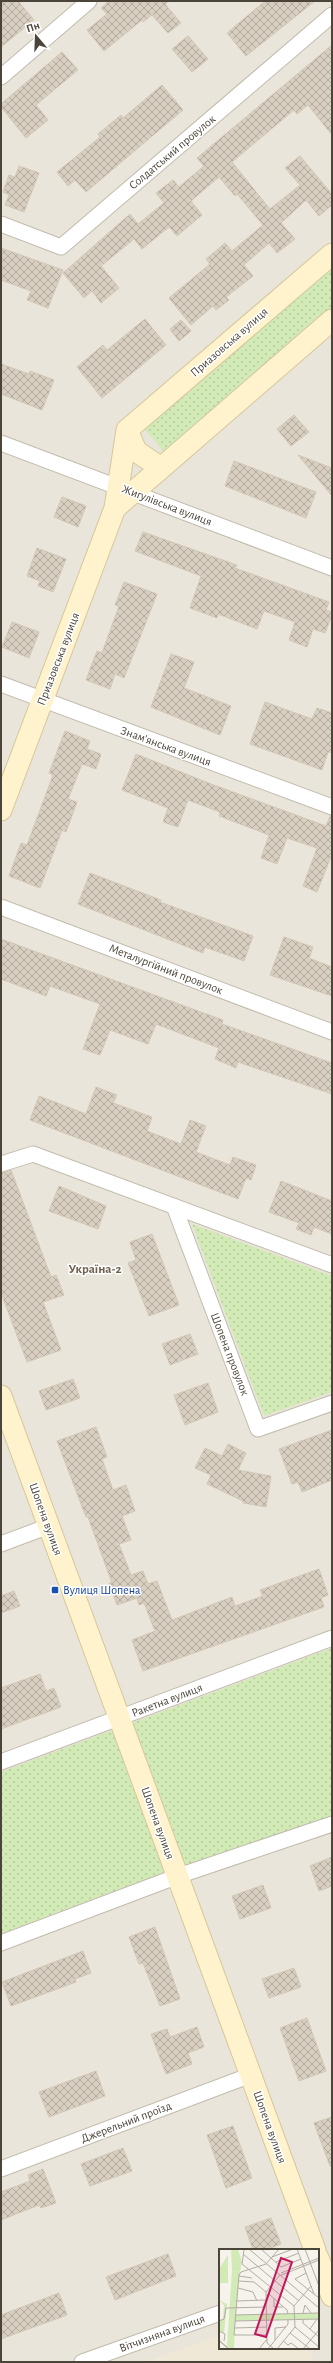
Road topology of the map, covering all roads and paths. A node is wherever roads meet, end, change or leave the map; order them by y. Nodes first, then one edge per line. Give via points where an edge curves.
1 (89, 1) edge
2 (332, 15) edge
3 (1, 77) edge
4 (1, 224) edge
5 (332, 254) edge
6 (332, 320) edge
7 (127, 430) junction
8 (1, 443) edge
9 (161, 468) junction
10 (126, 490) junction
11 (332, 568) edge
12 (1, 684) edge
13 (42, 700) junction
14 (332, 807) edge
15 (1, 810) edge
16 (1, 907) edge
17 (332, 1032) edge
18 (1, 1164) edge
19 (174, 1206) junction
20 (332, 1264) edge
21 (1, 1396) edge
22 (332, 1403) edge
23 (49, 1526) junction
24 (1, 1544) edge
25 (332, 1638) edge
26 (119, 1718) junction
27 (1, 1762) edge
28 (332, 1824) edge
29 (178, 1876) junction
30 (1, 1943) edge
31 (251, 2076) junction
32 (1, 2169) edge
33 (315, 2249) edge
34 (320, 2270) edge
35 (332, 2296) edge
36 (219, 2312) edge
37 (82, 2362) edge

1 - 3 street
2 - 4 street, Солдатський провулок via 61,247
5 - 7 street, Приазовська вулиця
6 - 9 street
7 - 9 street via 136,450
7 - 10 street, Приазовська вулиця
8 - 10 street, Жигулівська вулиця
9 - 10 street
10 - 11 street, Жигулівська вулиця
10 - 13 street, Приазовська вулиця via 115,508
12 - 13 street, Знам’янська вулиця
13 - 14 street, Знам’янська вулиця
13 - 15 street, Приазовська вулиця
16 - 17 street, Металургійний провулок
18 - 19 street via 33,1154
19 - 20 street
19 - 22 street, Шопена провулок via 258,1429
21 - 23 street, Шопена вулиця
23 - 24 street
23 - 26 street, Шопена вулиця
25 - 26 street, Ракетна вулиця
26 - 27 street, Ракетна вулиця
26 - 29 street, Шопена вулиця
28 - 29 street
29 - 30 street
29 - 31 street, Шопена вулиця
31 - 32 street, Джерельний проїзд
31 - 33 street, Шопена вулиця
34 - 35 street
36 - 37 street, Вітчизняна вулиця

